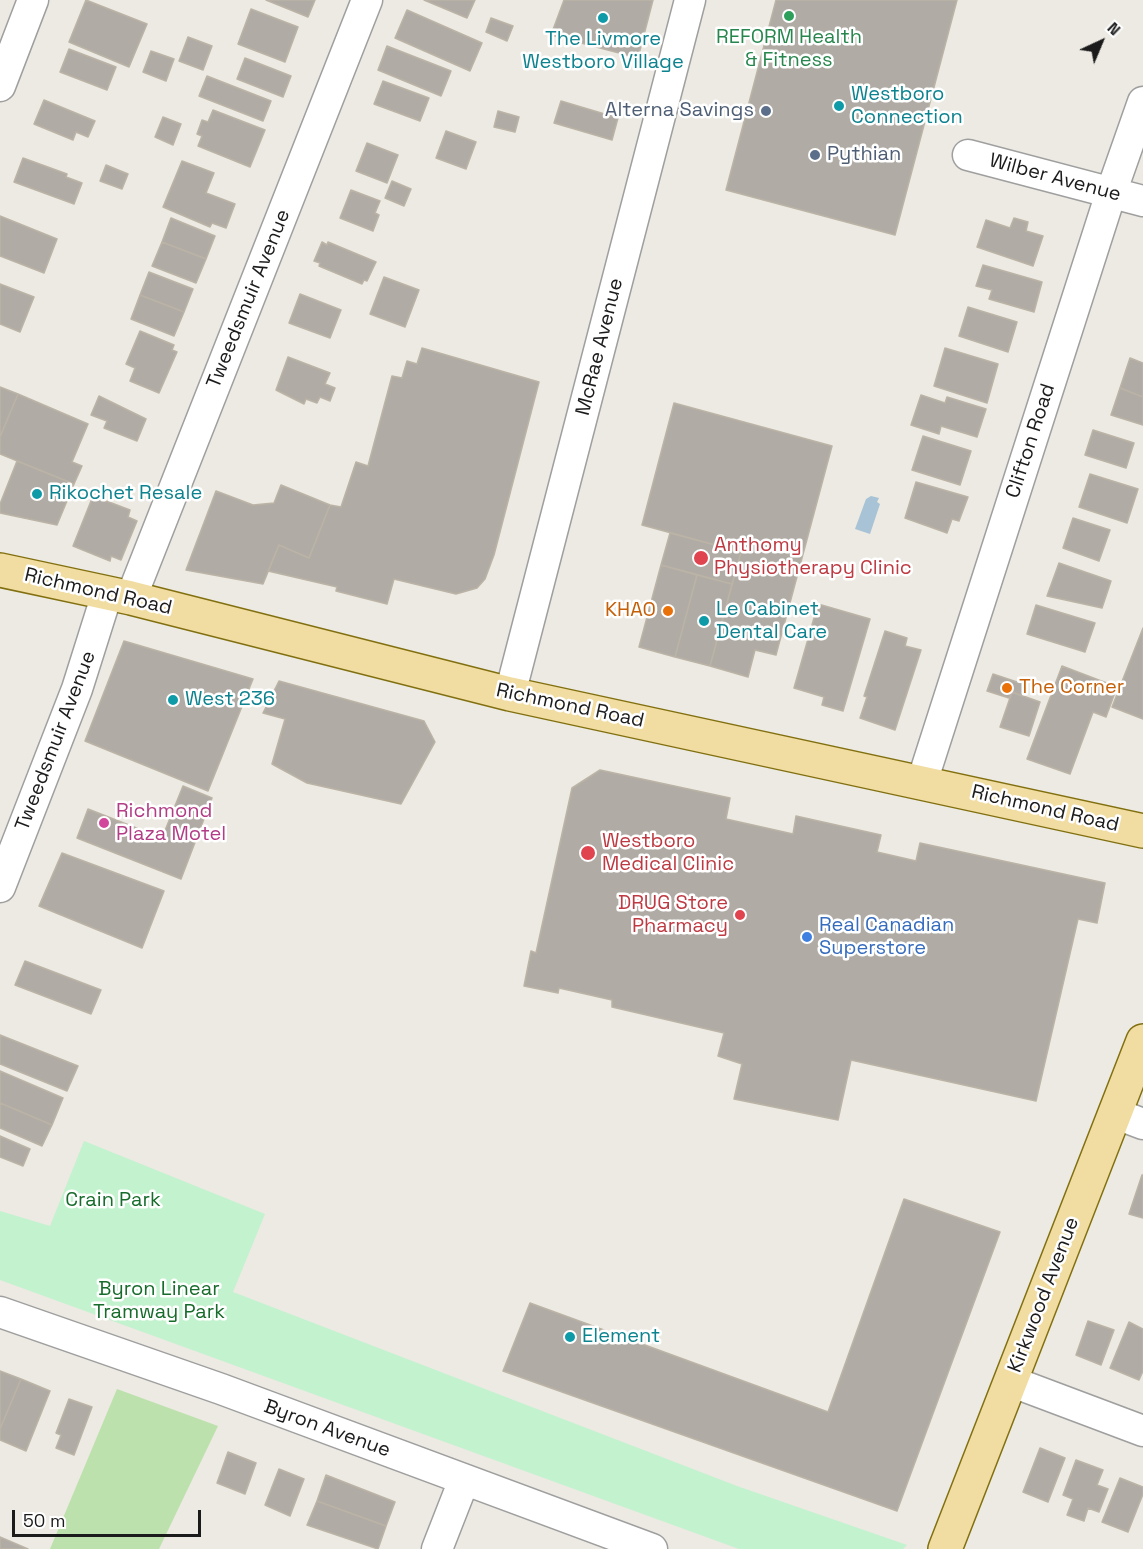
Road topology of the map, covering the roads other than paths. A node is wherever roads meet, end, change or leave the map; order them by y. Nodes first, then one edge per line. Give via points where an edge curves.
1 (33, 0) edge
2 (367, 0) edge
3 (690, 0) edge
4 (0, 86) edge
5 (1143, 102) edge
6 (968, 155) dead end
7 (1111, 193) junction
8 (1143, 201) edge
9 (0, 570) edge
10 (119, 596) junction
11 (510, 694) junction
12 (922, 782) junction
13 (1143, 831) edge
14 (0, 886) edge
15 (1143, 1041) edge
16 (1129, 1118) edge
17 (0, 1312) edge
18 (1010, 1381) junction
19 (1143, 1431) edge
20 (464, 1480) junction
21 (437, 1549) edge
22 (652, 1549) edge
23 (945, 1549) edge

1 - 4 street
2 - 10 street, Tweedsmuir Avenue
3 - 11 street, McRae Avenue
5 - 7 street, Clifton Road
6 - 7 street, Wilber Avenue
7 - 8 street, Wilber Avenue
7 - 12 street, Clifton Road
9 - 10 main road, Richmond Road
10 - 11 main road, Richmond Road
10 - 14 street, Tweedsmuir Avenue via 77,689
11 - 12 main road, Richmond Road
12 - 13 main road, Richmond Road
15 - 16 main road, Kirkwood Avenue
16 - 18 main road, Kirkwood Avenue
17 - 20 street, Byron Avenue
18 - 19 street
18 - 23 main road, Kirkwood Avenue
20 - 21 street
20 - 22 street, Byron Avenue

